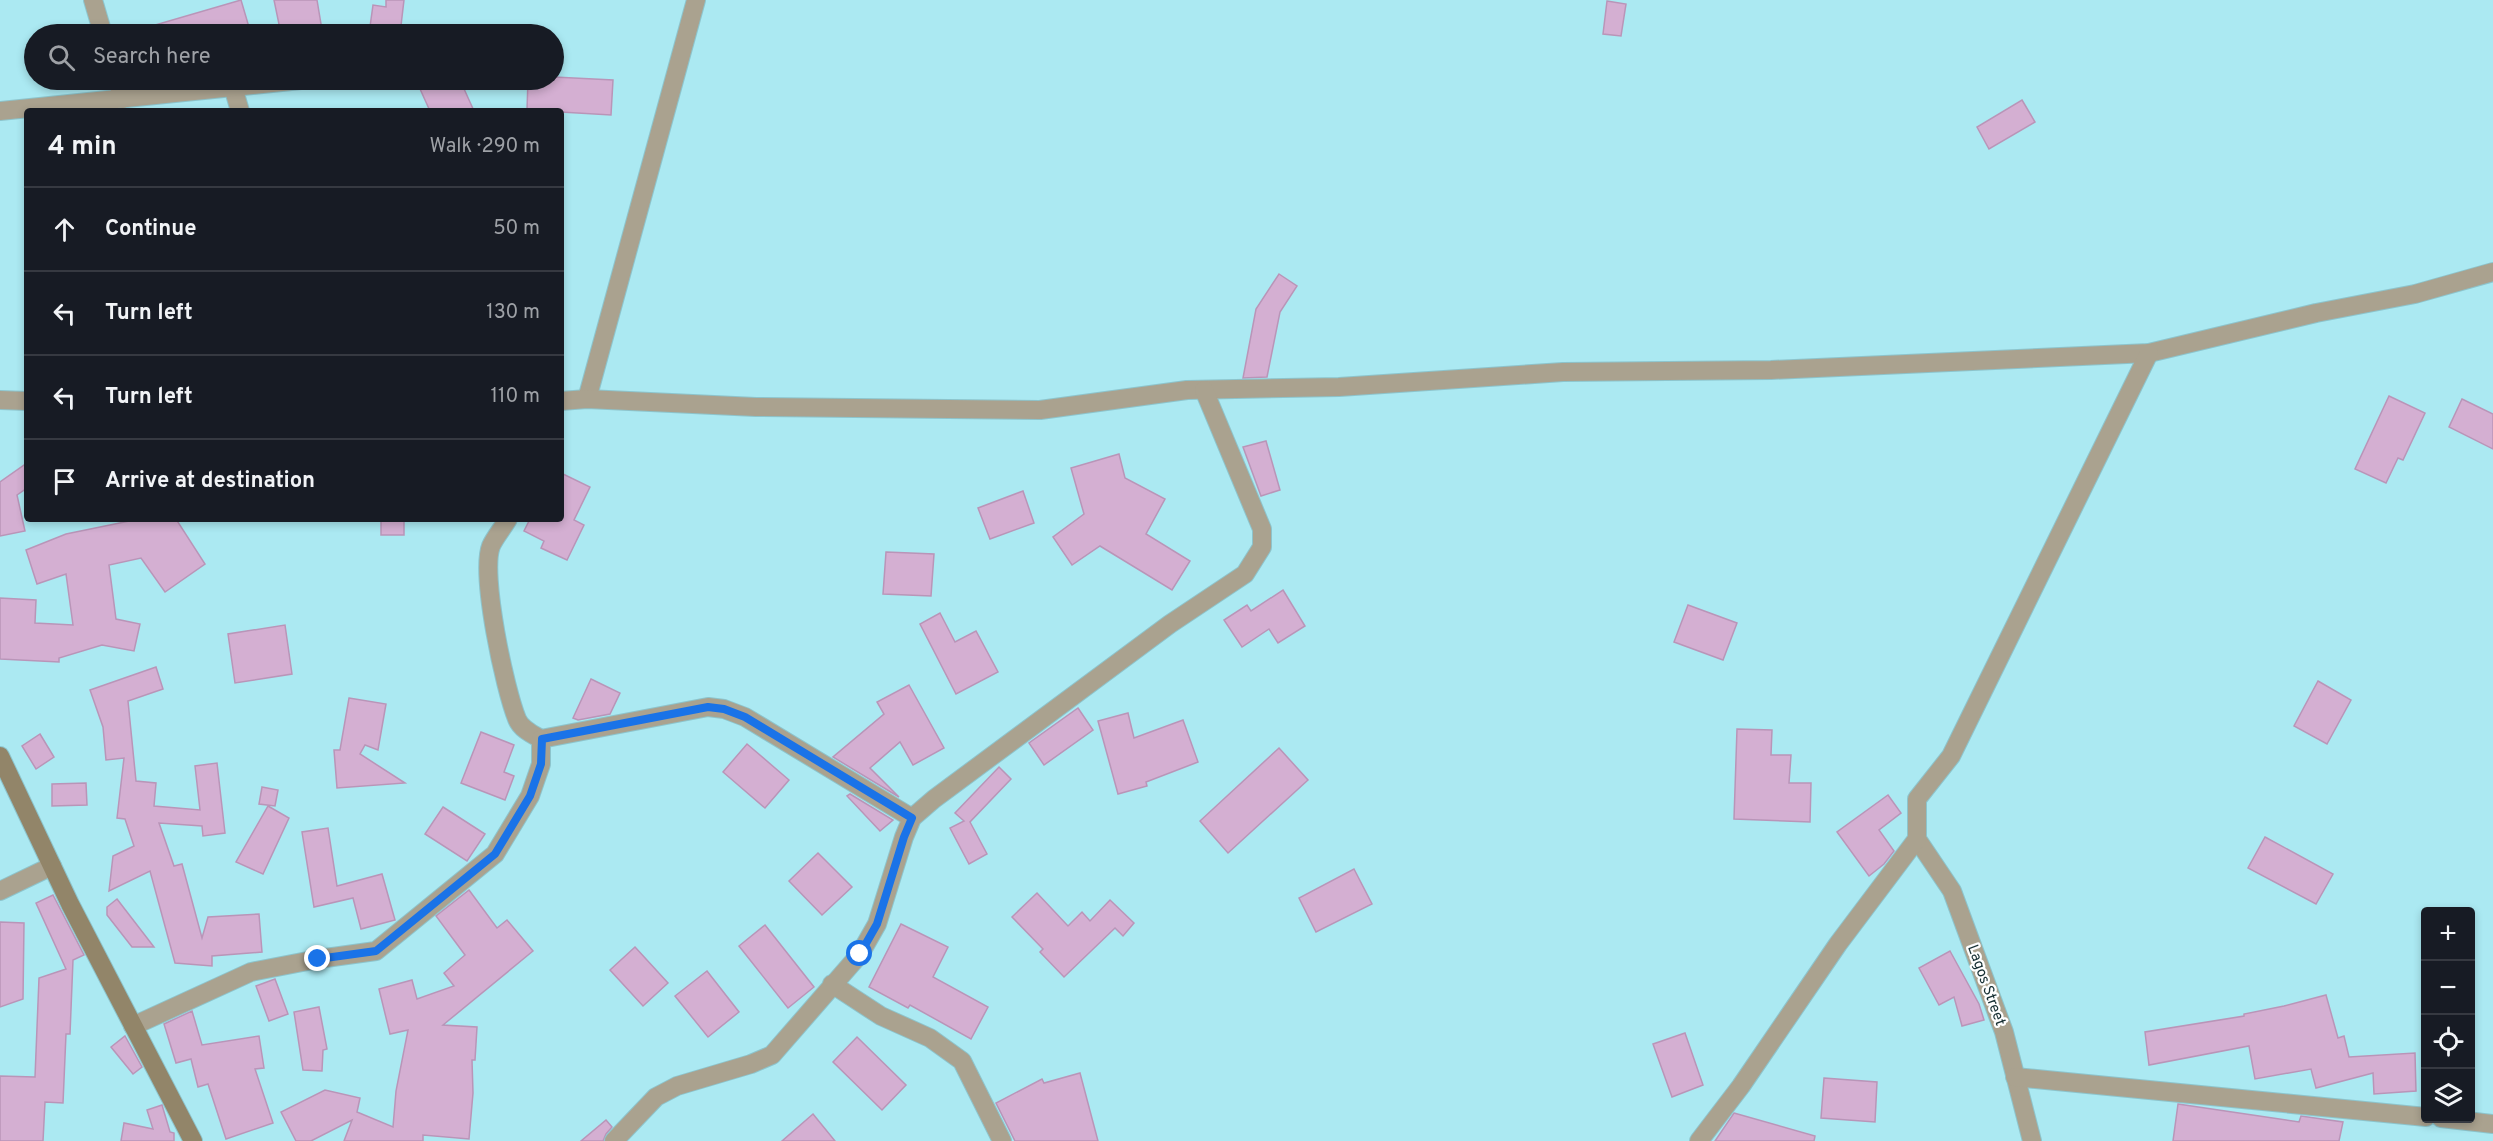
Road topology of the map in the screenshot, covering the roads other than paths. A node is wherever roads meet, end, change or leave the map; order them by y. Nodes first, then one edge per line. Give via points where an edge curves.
1 (93, 0) edge
2 (696, 0) edge
3 (100, 24) edge
4 (120, 90) edge
5 (206, 90) edge
6 (234, 90) edge
7 (123, 99) junction
8 (31, 108) edge
9 (239, 108) edge
10 (24, 109) edge
11 (0, 111) edge
12 (2493, 272) edge
13 (2149, 354) junction
14 (1204, 390) junction
15 (587, 399) junction
16 (0, 400) edge
17 (24, 401) edge
18 (564, 401) edge
19 (506, 522) edge
20 (542, 739) junction
21 (0, 756) edge
22 (912, 818) junction
23 (1917, 839) junction
24 (52, 866) junction
25 (0, 891) edge
26 (832, 984) junction
27 (133, 1026) junction
28 (2015, 1077) junction
29 (2421, 1117) edge
30 (2475, 1122) edge
31 (2493, 1124) edge
32 (193, 1141) edge
33 (614, 1141) edge
34 (1002, 1141) edge
35 (1699, 1141) edge
36 (2032, 1141) edge

1 - 3 street
2 - 15 street
4 - 7 street
5 - 7 street
6 - 9 street
7 - 8 street
10 - 11 street
12 - 13 street via 2415,294
13 - 14 street via 1772,370 1563,372 1339,387
13 - 23 street via 1951,756 1917,799
14 - 15 street via 1040,410 756,407
14 - 22 street via 1262,529 1262,547 1245,574 1160,631
15 - 18 street
16 - 17 street
19 - 20 street via 490,547 488,569 494,634 518,721
20 - 22 street via 708,707 724,709 745,717
20 - 27 street via 541,764 530,796 495,854 376,951 251,972
21 - 24 street
22 - 26 street via 877,924 860,954
23 - 28 street, Lagos Street via 1952,891 2004,1032
23 - 35 street
24 - 25 street
24 - 27 street
26 - 33 street via 772,1054 677,1086 656,1097
26 - 34 street via 880,1016 930,1038 962,1061
27 - 32 street
28 - 29 street
28 - 36 street, Lagos Street
30 - 31 street

